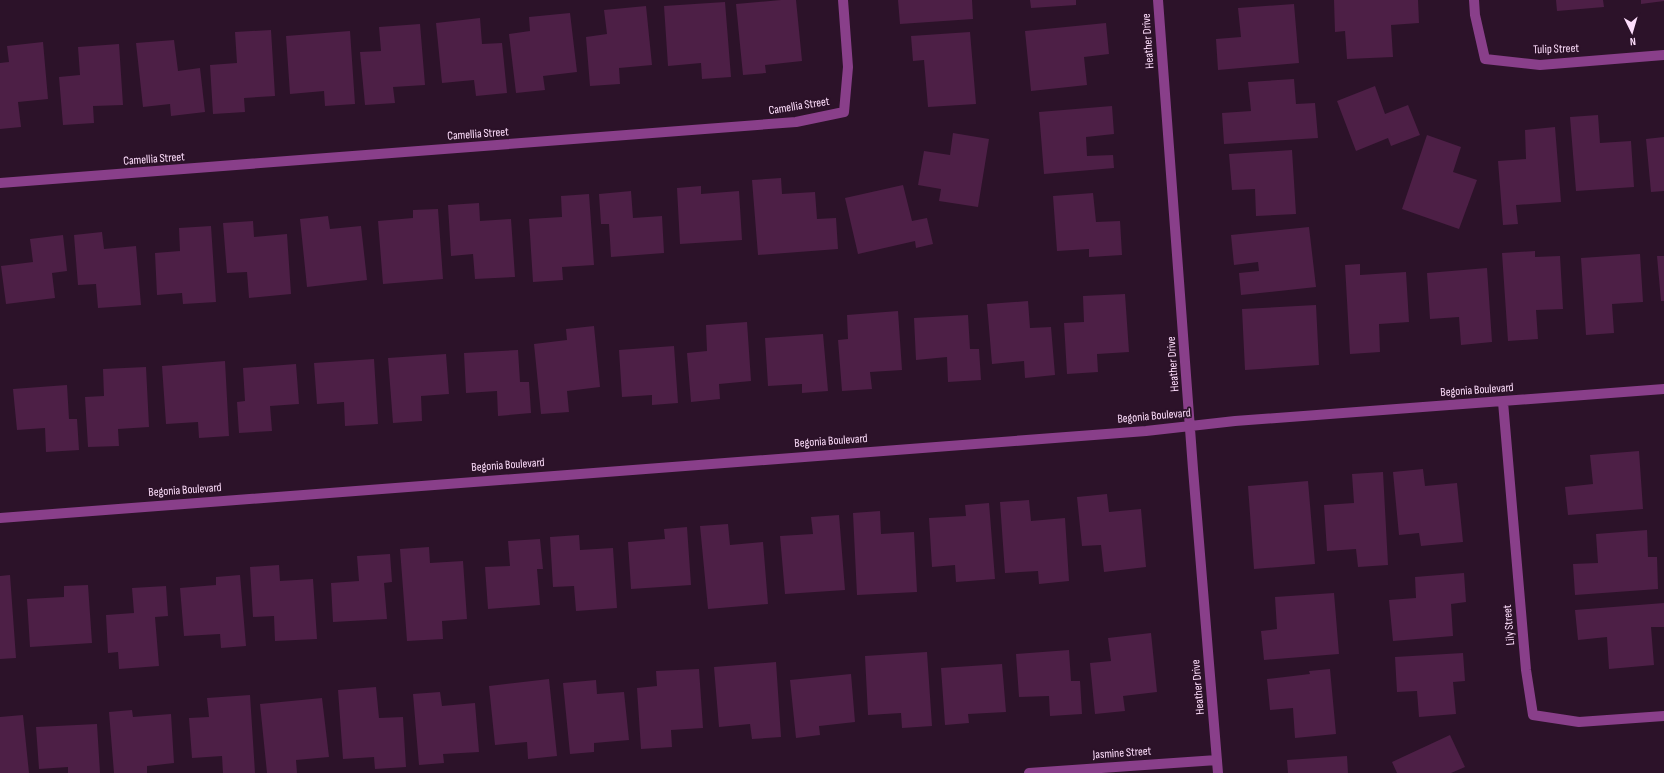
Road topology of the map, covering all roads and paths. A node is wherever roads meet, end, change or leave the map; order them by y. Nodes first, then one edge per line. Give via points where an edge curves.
1 (843, 0) edge
2 (1158, 0) edge
3 (1474, 0) edge
4 (1664, 55) edge
5 (0, 183) edge
6 (1664, 389) edge
7 (1503, 402) junction
8 (1190, 426) junction
9 (0, 518) edge
10 (1664, 716) edge
11 (1216, 760) junction
12 (1028, 773) edge
13 (1218, 773) edge

1 - 5 street, Camellia Street via 848,67 844,112 796,122
2 - 8 street, Heather Drive
3 - 4 street, Tulip Street via 1485,59 1540,65
6 - 7 street, Begonia Boulevard
7 - 8 street, Begonia Boulevard
7 - 10 street, Lily Street via 1526,670 1533,716 1579,722
8 - 9 street, Begonia Boulevard
8 - 11 street, Heather Drive
11 - 12 street, Jasmine Street
11 - 13 street, Heather Drive

